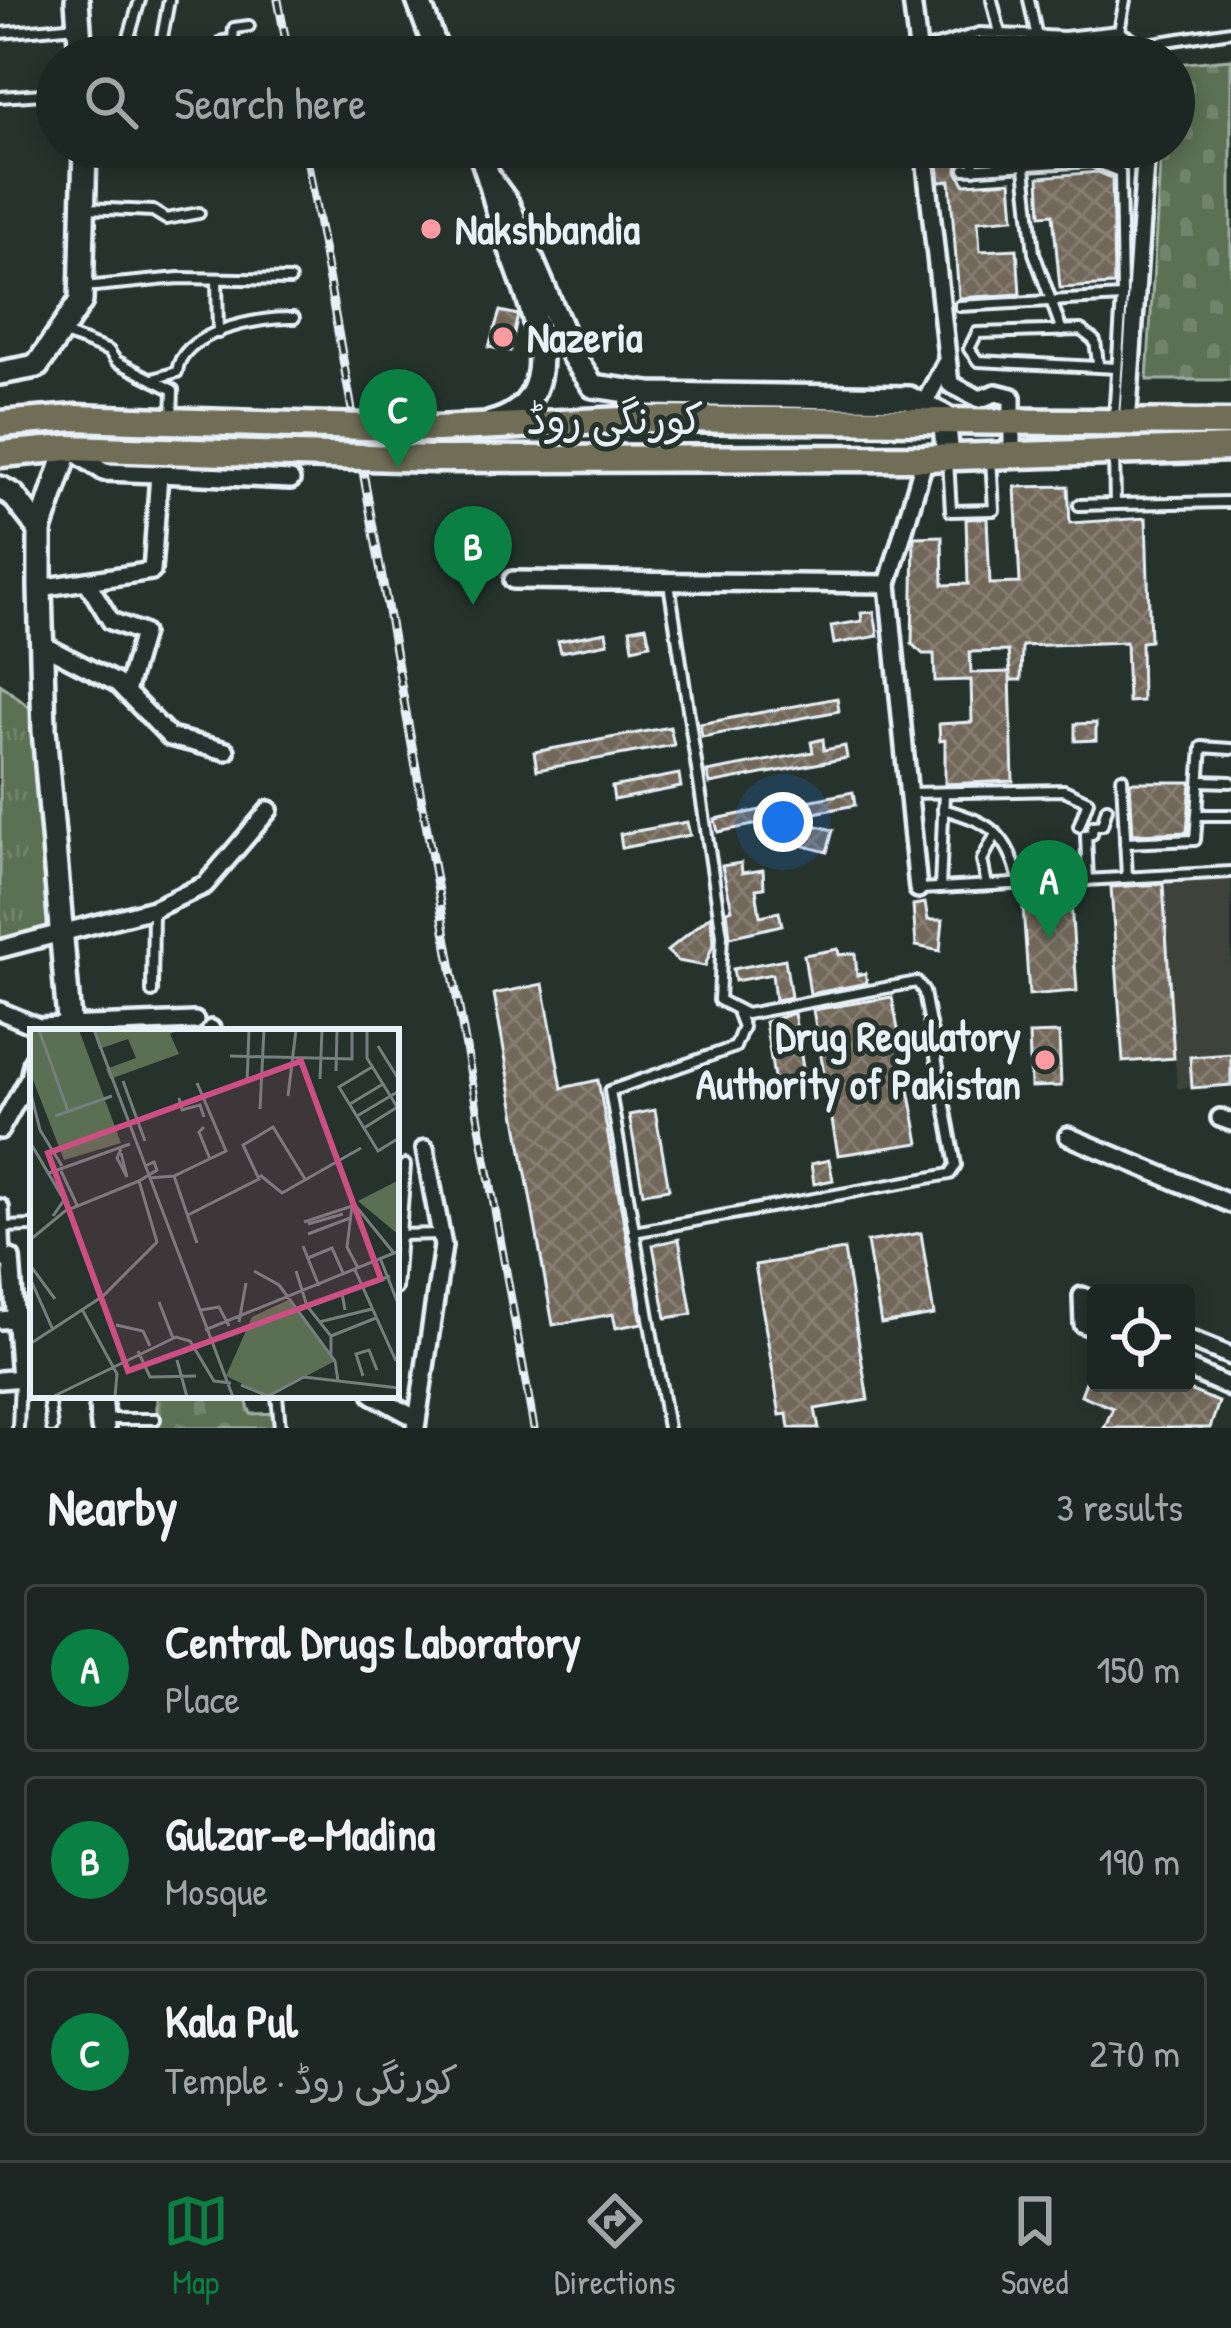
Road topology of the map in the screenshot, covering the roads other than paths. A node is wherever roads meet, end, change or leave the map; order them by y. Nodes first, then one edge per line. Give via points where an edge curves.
1 (77, 0) edge
2 (140, 0) edge
3 (169, 0) edge
4 (418, 0) edge
5 (912, 0) edge
6 (992, 0) edge
7 (1029, 0) edge
8 (1125, 0) edge
9 (79, 26) junction
10 (249, 26) dead end
11 (1118, 31) junction
12 (0, 32) edge
13 (1231, 32) edge
14 (1000, 33) junction
15 (1036, 33) junction
16 (79, 36) edge
17 (129, 36) edge
18 (162, 36) edge
19 (233, 36) edge
20 (432, 36) edge
21 (916, 36) edge
22 (971, 36) edge
23 (1063, 36) edge
24 (1080, 36) edge
25 (1126, 36) edge
26 (1195, 38) edge
27 (36, 94) edge
28 (0, 97) edge
29 (85, 168) edge
30 (486, 168) edge
31 (926, 168) edge
32 (1025, 168) edge
33 (1110, 168) edge
34 (1143, 168) edge
35 (491, 182) junction
36 (86, 208) junction
37 (199, 213) dead end
38 (217, 279) junction
39 (290, 280) dead end
40 (82, 287) junction
41 (1122, 297) junction
42 (1055, 301) junction
43 (960, 306) dead end
44 (294, 318) dead end
45 (1062, 331) junction
46 (64, 333) junction
47 (218, 333) junction
48 (1098, 363) junction
49 (945, 364) junction
50 (1117, 368) junction
51 (0, 373) edge
52 (153, 380) junction
53 (925, 402) junction
54 (172, 421) junction
55 (946, 423) junction
56 (1231, 423) edge
57 (0, 424) edge
58 (1012, 424) junction
59 (1120, 425) junction
60 (472, 428) junction
61 (68, 448) junction
62 (1231, 448) edge
63 (1114, 453) junction
64 (0, 454) edge
65 (1002, 456) junction
66 (936, 458) junction
67 (159, 475) junction
68 (292, 480) dead end
69 (0, 488) edge
70 (1231, 502) edge
71 (1114, 504) junction
72 (1079, 505) dead end
73 (40, 530) junction
74 (513, 580) dead end
75 (669, 581) junction
76 (89, 584) junction
77 (888, 584) junction
78 (40, 588) junction
79 (41, 644) junction
80 (126, 692) junction
81 (1231, 749) edge
82 (226, 751) dead end
83 (1122, 778) dead end
84 (1200, 781) junction
85 (1231, 782) edge
86 (909, 793) junction
87 (944, 793) junction
88 (1107, 808) dead end
89 (943, 809) junction
90 (268, 810) dead end
91 (1197, 815) junction
92 (1231, 815) edge
93 (1079, 826) dead end
94 (996, 834) junction
95 (1125, 843) junction
96 (1231, 872) edge
97 (1126, 878) junction
98 (1088, 880) junction
99 (1020, 883) junction
100 (988, 885) junction
101 (940, 888) junction
102 (918, 889) joint
103 (153, 909) junction
104 (62, 929) junction
105 (0, 949) edge
106 (152, 992) dead end
107 (0, 1011) edge
108 (738, 1013) junction
109 (125, 1027) edge
110 (173, 1027) edge
111 (70, 1028) edge
112 (206, 1028) edge
113 (39, 1029) edge
114 (30, 1074) edge
115 (0, 1130) edge
116 (1068, 1136) dead end
117 (425, 1149) dead end
118 (402, 1170) edge
119 (1231, 1204) edge
120 (0, 1208) edge
121 (399, 1219) edge
122 (1, 1231) edge
123 (634, 1232) junction
124 (439, 1234) junction
125 (399, 1235) edge
126 (1087, 1298) edge
127 (7, 1319) edge
128 (1087, 1326) edge
129 (1195, 1342) edge
130 (1231, 1356) edge
131 (1195, 1372) edge
132 (26, 1378) edge
133 (0, 1380) edge
134 (1231, 1388) edge
135 (47, 1398) edge
136 (277, 1398) edge
137 (378, 1398) edge
138 (154, 1419) dead end
139 (102, 1424) edge
140 (416, 1424) edge
141 (21, 1428) edge
142 (52, 1428) edge
143 (280, 1428) edge
144 (668, 1428) edge

1 - 9 street
2 - 17 lane
3 - 18 lane
4 - 20 street
5 - 21 street
6 - 14 lane
7 - 15 lane
8 - 11 lane
9 - 12 lane
9 - 16 street
10 - 19 lane via 234,28
11 - 24 lane
11 - 25 lane
13 - 26 lane
14 - 15 lane
14 - 22 lane
15 - 23 lane
27 - 28 lane
29 - 36 street
30 - 35 street
31 - 49 street
32 - 42 lane via 1034,253
33 - 41 lane via 1120,172
34 - 59 street
35 - 53 street via 582,374 599,389
35 - 60 street via 541,352 524,404
36 - 37 lane via 153,211 166,219
36 - 40 street
38 - 39 lane
38 - 40 lane
38 - 47 lane
40 - 46 street
41 - 42 lane
41 - 50 lane
42 - 43 lane
42 - 45 lane
44 - 47 lane
45 - 48 lane via 1091,336
45 - 48 lane via 977,333 970,355
46 - 51 street via 37,366
46 - 52 lane
47 - 52 lane via 186,348 177,372
48 - 50 lane
49 - 53 street
49 - 58 street via 962,395 1012,397
50 - 59 lane
52 - 54 lane via 173,390
53 - 55 street
54 - 57 main road, کورنگی روڈ
54 - 60 main road, کورنگی روڈ, bridge
55 - 58 main road, کورنگی روڈ
55 - 60 main road, کورنگی روڈ via 644,419
55 - 66 street
56 - 59 main road
58 - 59 main road
58 - 65 street
61 - 64 main road, کورنگی روڈ
61 - 66 main road, کورنگی روڈ, bridge
61 - 67 street via 104,472
61 - 73 street
62 - 63 main road, کورنگی روڈ
63 - 65 main road, کورنگی روڈ
63 - 71 lane
65 - 66 main road, کورنگی روڈ
65 - 66 lane via 994,510 972,511 951,511
66 - 77 street
67 - 68 street
67 - 76 street via 152,572
69 - 73 street
70 - 71 lane
71 - 72 lane
73 - 78 street
74 - 75 street
75 - 77 street
75 - 108 lane via 722,935 718,1000
76 - 78 street
76 - 80 street via 111,621 142,632
77 - 86 street
78 - 79 street
79 - 80 street
79 - 104 street
80 - 82 street via 170,737
81 - 84 lane via 1202,747
83 - 95 lane
84 - 85 lane
84 - 91 lane
86 - 87 lane
86 - 102 street
87 - 89 lane
87 - 93 lane via 1064,790 1088,801
88 - 98 lane via 1102,825 1086,836
89 - 94 lane via 981,820
89 - 101 lane
90 - 103 street via 206,885
91 - 92 lane
91 - 95 lane via 1195,840
94 - 99 lane via 1011,847
94 - 100 lane via 982,860
95 - 97 lane
96 - 97 lane
97 - 98 lane
98 - 99 lane
99 - 100 lane
100 - 101 lane
101 - 102 lane
103 - 104 street
103 - 106 lane
104 - 105 street
104 - 111 street
107 - 113 street
108 - 123 lane via 735,1047 610,1091
108 - 123 lane via 916,982 955,1172
109 - 110 street
109 - 111 street
110 - 112 street
111 - 113 street
114 - 115 street
116 - 119 street
117 - 124 street
118 - 121 lane
120 - 122 street
122 - 127 street via 2,1259 11,1258
123 - 144 lane
124 - 125 lane
124 - 140 street
126 - 128 street
127 - 132 street
129 - 130 street
131 - 134 street
132 - 133 street
132 - 141 lane
135 - 142 lane
136 - 143 lane
137 - 140 street
138 - 139 lane

